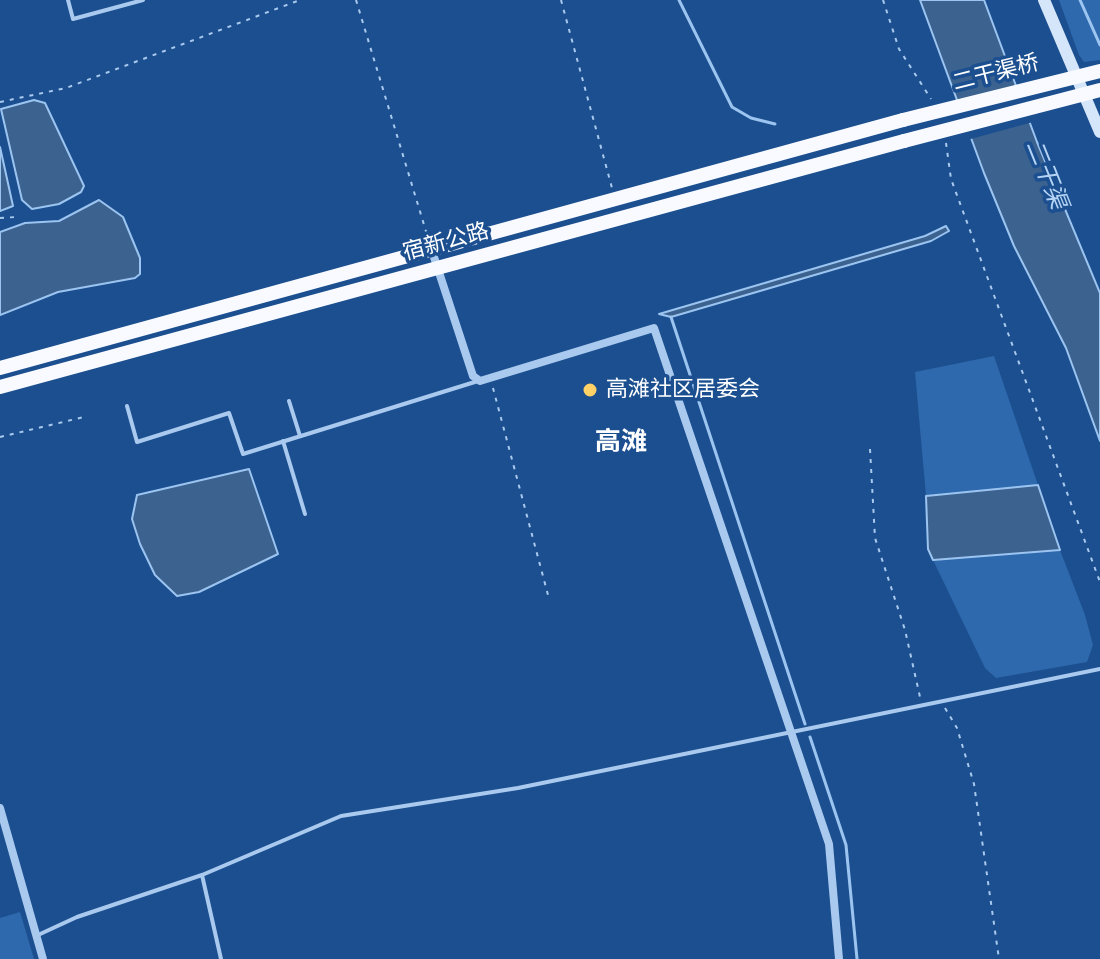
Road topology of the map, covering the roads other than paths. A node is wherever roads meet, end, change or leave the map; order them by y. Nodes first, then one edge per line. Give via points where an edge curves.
1 (68, 0) edge
2 (143, 0) edge
3 (1044, 0) edge
4 (134, 1) edge
5 (1100, 71) edge
6 (1100, 90) edge
7 (903, 120) joint
8 (1100, 132) edge
9 (904, 141) joint
10 (432, 251) junction
11 (437, 268) junction
12 (0, 368) edge
13 (480, 381) junction
14 (0, 387) edge
15 (289, 401) dead end
16 (127, 406) dead end
17 (300, 436) junction
18 (283, 441) junction
19 (305, 514) dead end
20 (1100, 669) edge
21 (791, 732) junction
22 (0, 808) edge
23 (202, 875) junction
24 (36, 936) junction
25 (43, 959) edge
26 (221, 959) edge
27 (839, 959) edge

1 - 4 lane via 73,19
2 - 4 lane
3 - 8 main road
5 - 7 highway, 二干渠桥, bridge
6 - 9 highway, 二干渠桥, bridge
7 - 10 highway, 宿新公路
9 - 11 highway, 宿新公路
10 - 11 street
10 - 12 highway, 宿新公路
11 - 13 street via 473,376
11 - 14 highway, 宿新公路
13 - 17 lane
13 - 21 street via 654,328
15 - 17 lane
16 - 18 lane via 137,442 229,413 243,454
17 - 18 lane
18 - 19 lane
20 - 21 lane
21 - 23 lane via 518,788 341,816
21 - 27 street via 829,844
22 - 24 street
23 - 24 lane
23 - 26 lane
24 - 25 street

